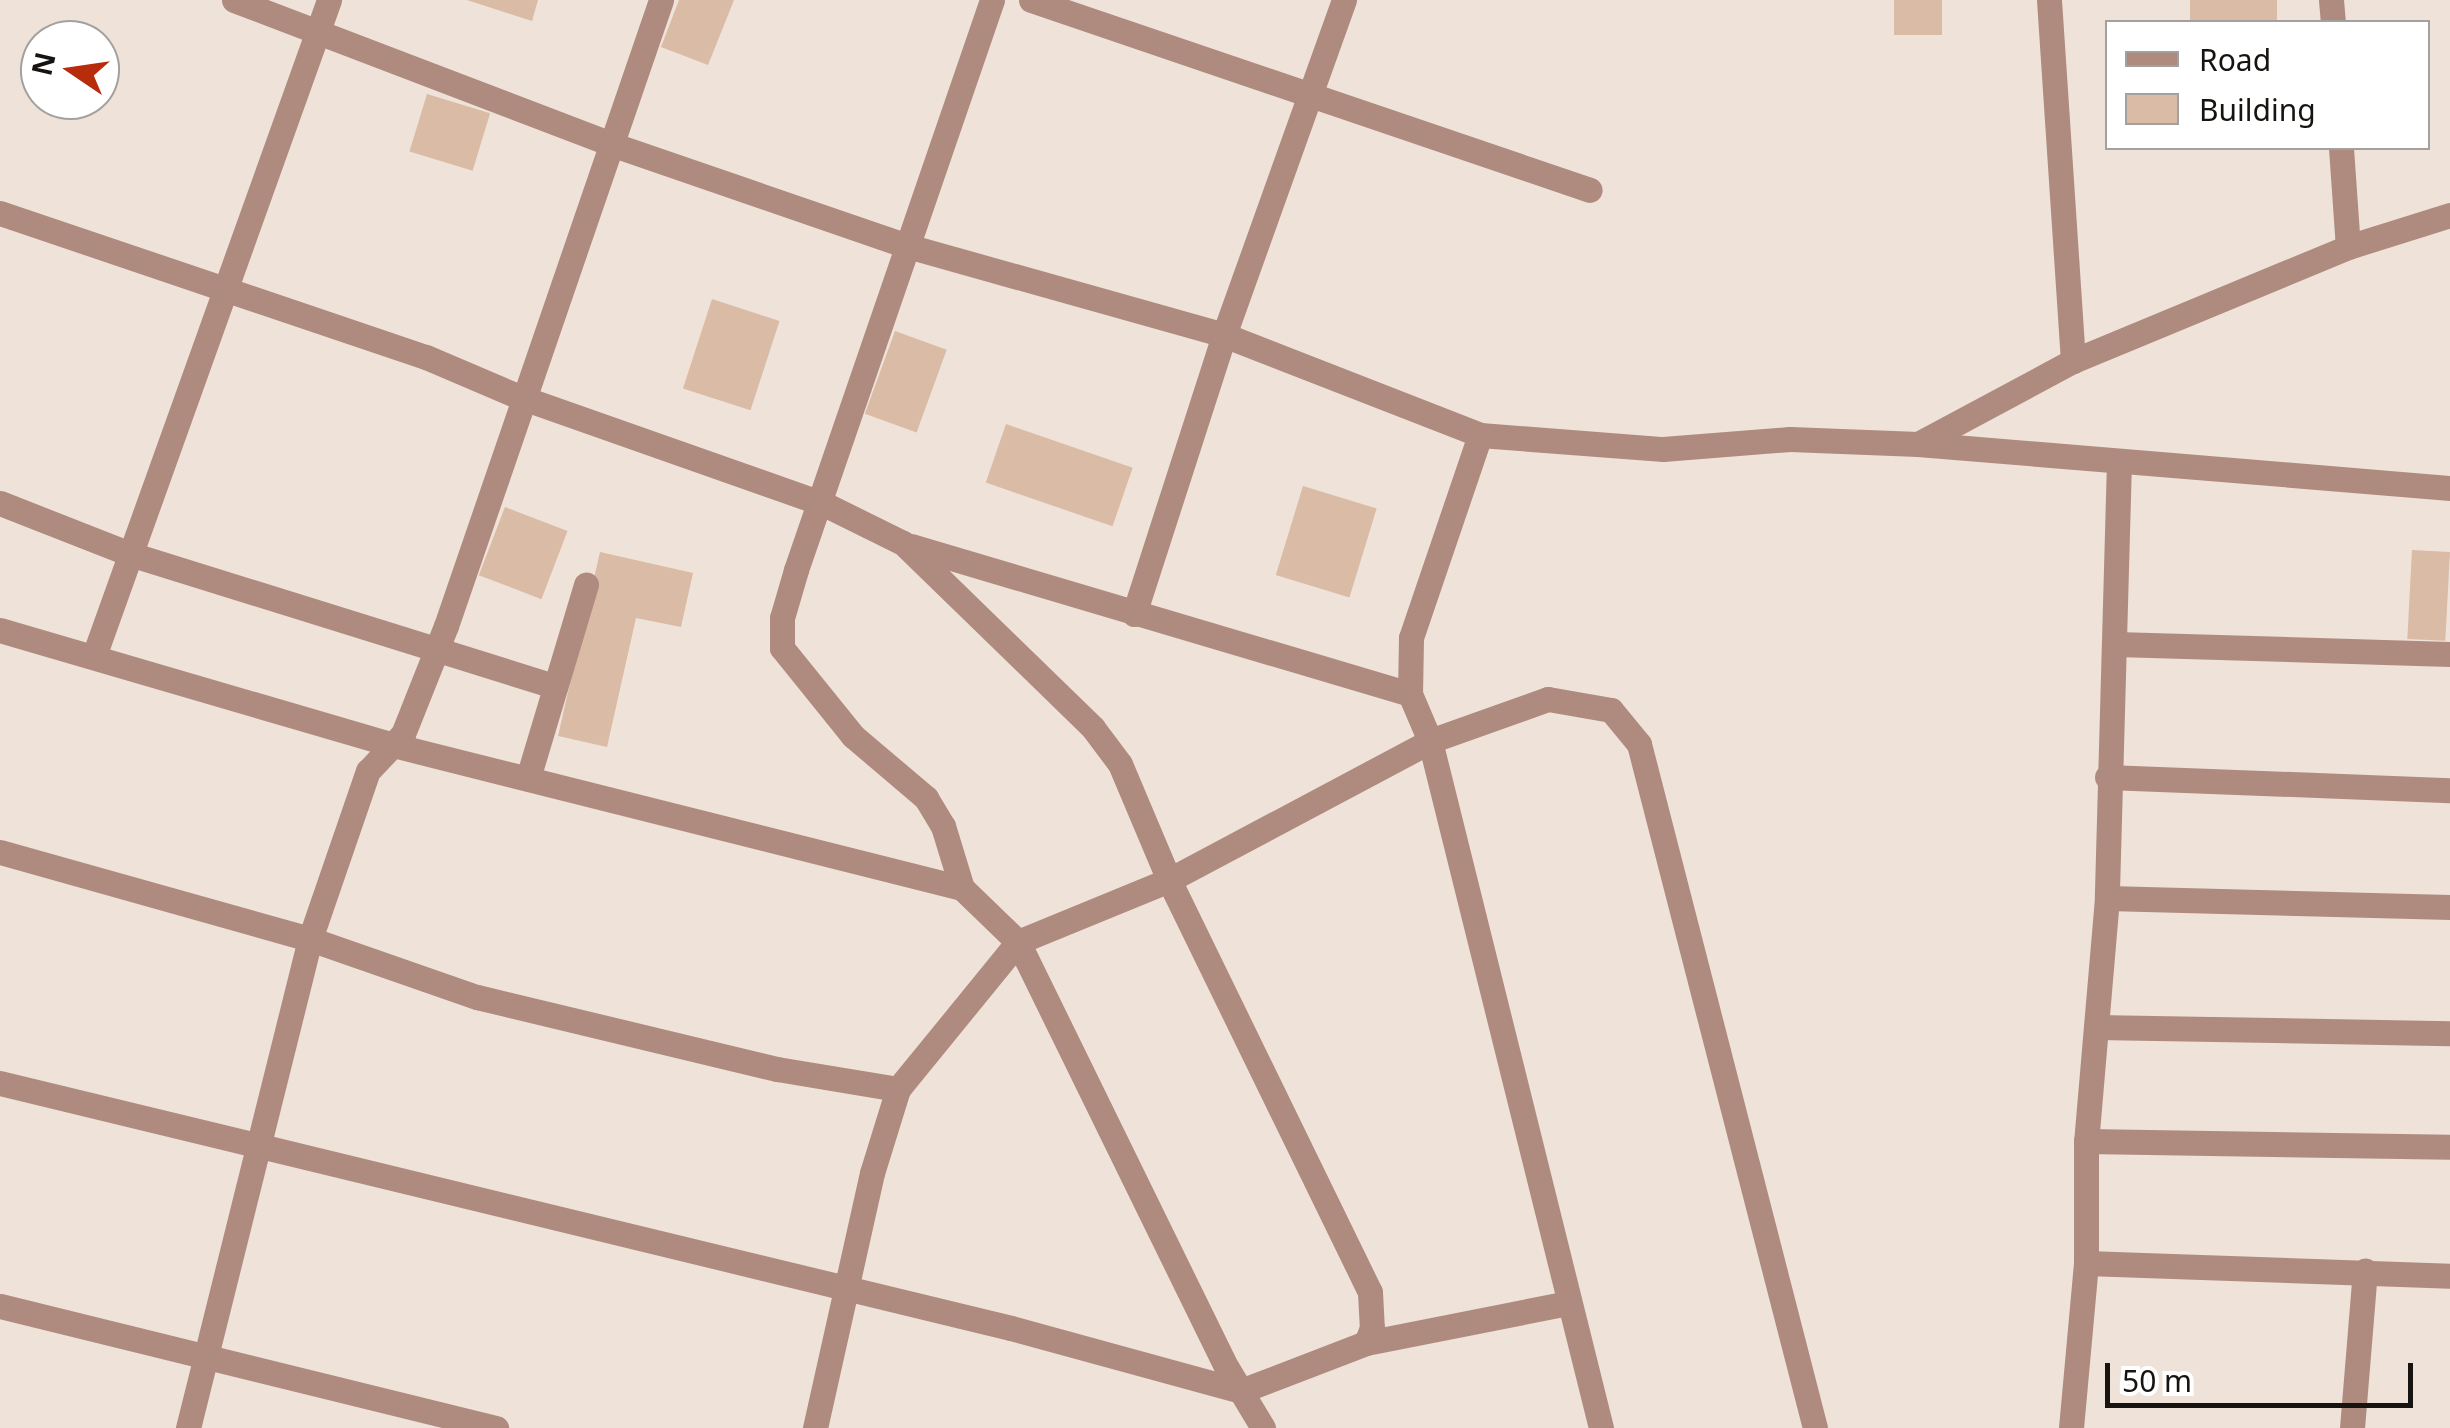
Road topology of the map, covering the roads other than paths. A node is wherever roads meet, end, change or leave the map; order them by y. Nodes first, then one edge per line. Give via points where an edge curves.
1 (234, 0) edge
2 (329, 0) edge
3 (660, 0) edge
4 (992, 0) edge
5 (1031, 0) edge
6 (1344, 0) edge
7 (2049, 0) edge
8 (319, 30) junction
9 (1308, 98) junction
10 (608, 143) junction
11 (2341, 150) edge
12 (1590, 190) dead end
13 (0, 213) edge
14 (2450, 214) edge
15 (904, 245) junction
16 (2348, 247) junction
17 (224, 287) junction
18 (1224, 335) junction
19 (2073, 361) junction
20 (520, 397) junction
21 (1480, 435) junction
22 (1918, 444) junction
23 (2119, 461) junction
24 (2450, 488) edge
25 (0, 503) edge
26 (824, 504) junction
27 (903, 543) junction
28 (130, 554) junction
29 (586, 584) dead end
30 (1134, 614) junction
31 (0, 630) edge
32 (2116, 644) junction
33 (437, 650) junction
34 (2450, 654) edge
35 (94, 656) junction
36 (555, 686) junction
37 (1410, 694) junction
38 (1430, 741) junction
39 (392, 745) junction
40 (2106, 777) junction
41 (528, 778) junction
42 (2450, 790) edge
43 (0, 852) edge
44 (1169, 880) junction
45 (962, 888) junction
46 (2107, 898) junction
47 (2450, 907) edge
48 (310, 939) junction
49 (1018, 942) junction
50 (2096, 1027) junction
51 (2450, 1034) edge
52 (0, 1084) edge
53 (898, 1090) junction
54 (2086, 1141) junction
55 (2450, 1147) edge
56 (259, 1150) junction
57 (2086, 1263) junction
58 (2365, 1272) junction
59 (2450, 1276) edge
60 (846, 1290) junction
61 (1568, 1302) junction
62 (0, 1306) edge
63 (1366, 1343) junction
64 (204, 1357) junction
65 (1241, 1391) junction
66 (188, 1428) edge
67 (496, 1428) edge
68 (816, 1428) edge
69 (1263, 1428) edge
70 (1600, 1428) edge
71 (1816, 1428) edge
72 (2071, 1428) edge
73 (2352, 1428) edge

1 - 8 street
2 - 8 street
3 - 10 street
4 - 15 street
5 - 9 street
6 - 9 street
7 - 19 street
8 - 10 street
8 - 17 street
9 - 12 street
9 - 18 street
10 - 15 street
10 - 20 street
11 - 16 street
13 - 17 street
14 - 16 street
15 - 18 street
15 - 26 street
16 - 19 street
17 - 20 street
17 - 28 street
18 - 21 street
18 - 30 street
19 - 22 street
20 - 26 street
20 - 33 street
21 - 22 street via 1555,446 1664,449 1790,439
21 - 37 street via 1411,638
22 - 23 street
23 - 24 street
23 - 32 street
25 - 28 street
26 - 27 street
26 - 45 street via 782,618 782,648 853,736 936,811
27 - 30 street
27 - 44 street via 1093,728 1142,804
28 - 33 street
28 - 35 street
29 - 36 street
30 - 37 street
31 - 35 street
32 - 34 street
32 - 40 street
33 - 36 street
33 - 39 street via 404,734
35 - 39 street
36 - 41 street
37 - 38 street
38 - 44 street
38 - 61 street
38 - 71 street via 1548,699 1611,710 1639,744
39 - 41 street
39 - 48 street via 368,771
40 - 42 street
40 - 46 street
41 - 45 street
43 - 48 street
44 - 49 street
44 - 63 street via 1370,1292
45 - 49 street
46 - 47 street
46 - 50 street
48 - 53 street via 478,998 777,1069
48 - 56 street
49 - 53 street
49 - 65 street
50 - 51 street
50 - 54 street
52 - 56 street
53 - 60 street
54 - 55 street
54 - 57 street
56 - 60 street
56 - 64 street
57 - 58 street
57 - 72 street
58 - 59 street
58 - 73 street
60 - 65 street
60 - 68 street
61 - 63 street
61 - 70 street
62 - 64 street
63 - 65 street
64 - 66 street
64 - 67 street
65 - 69 street

